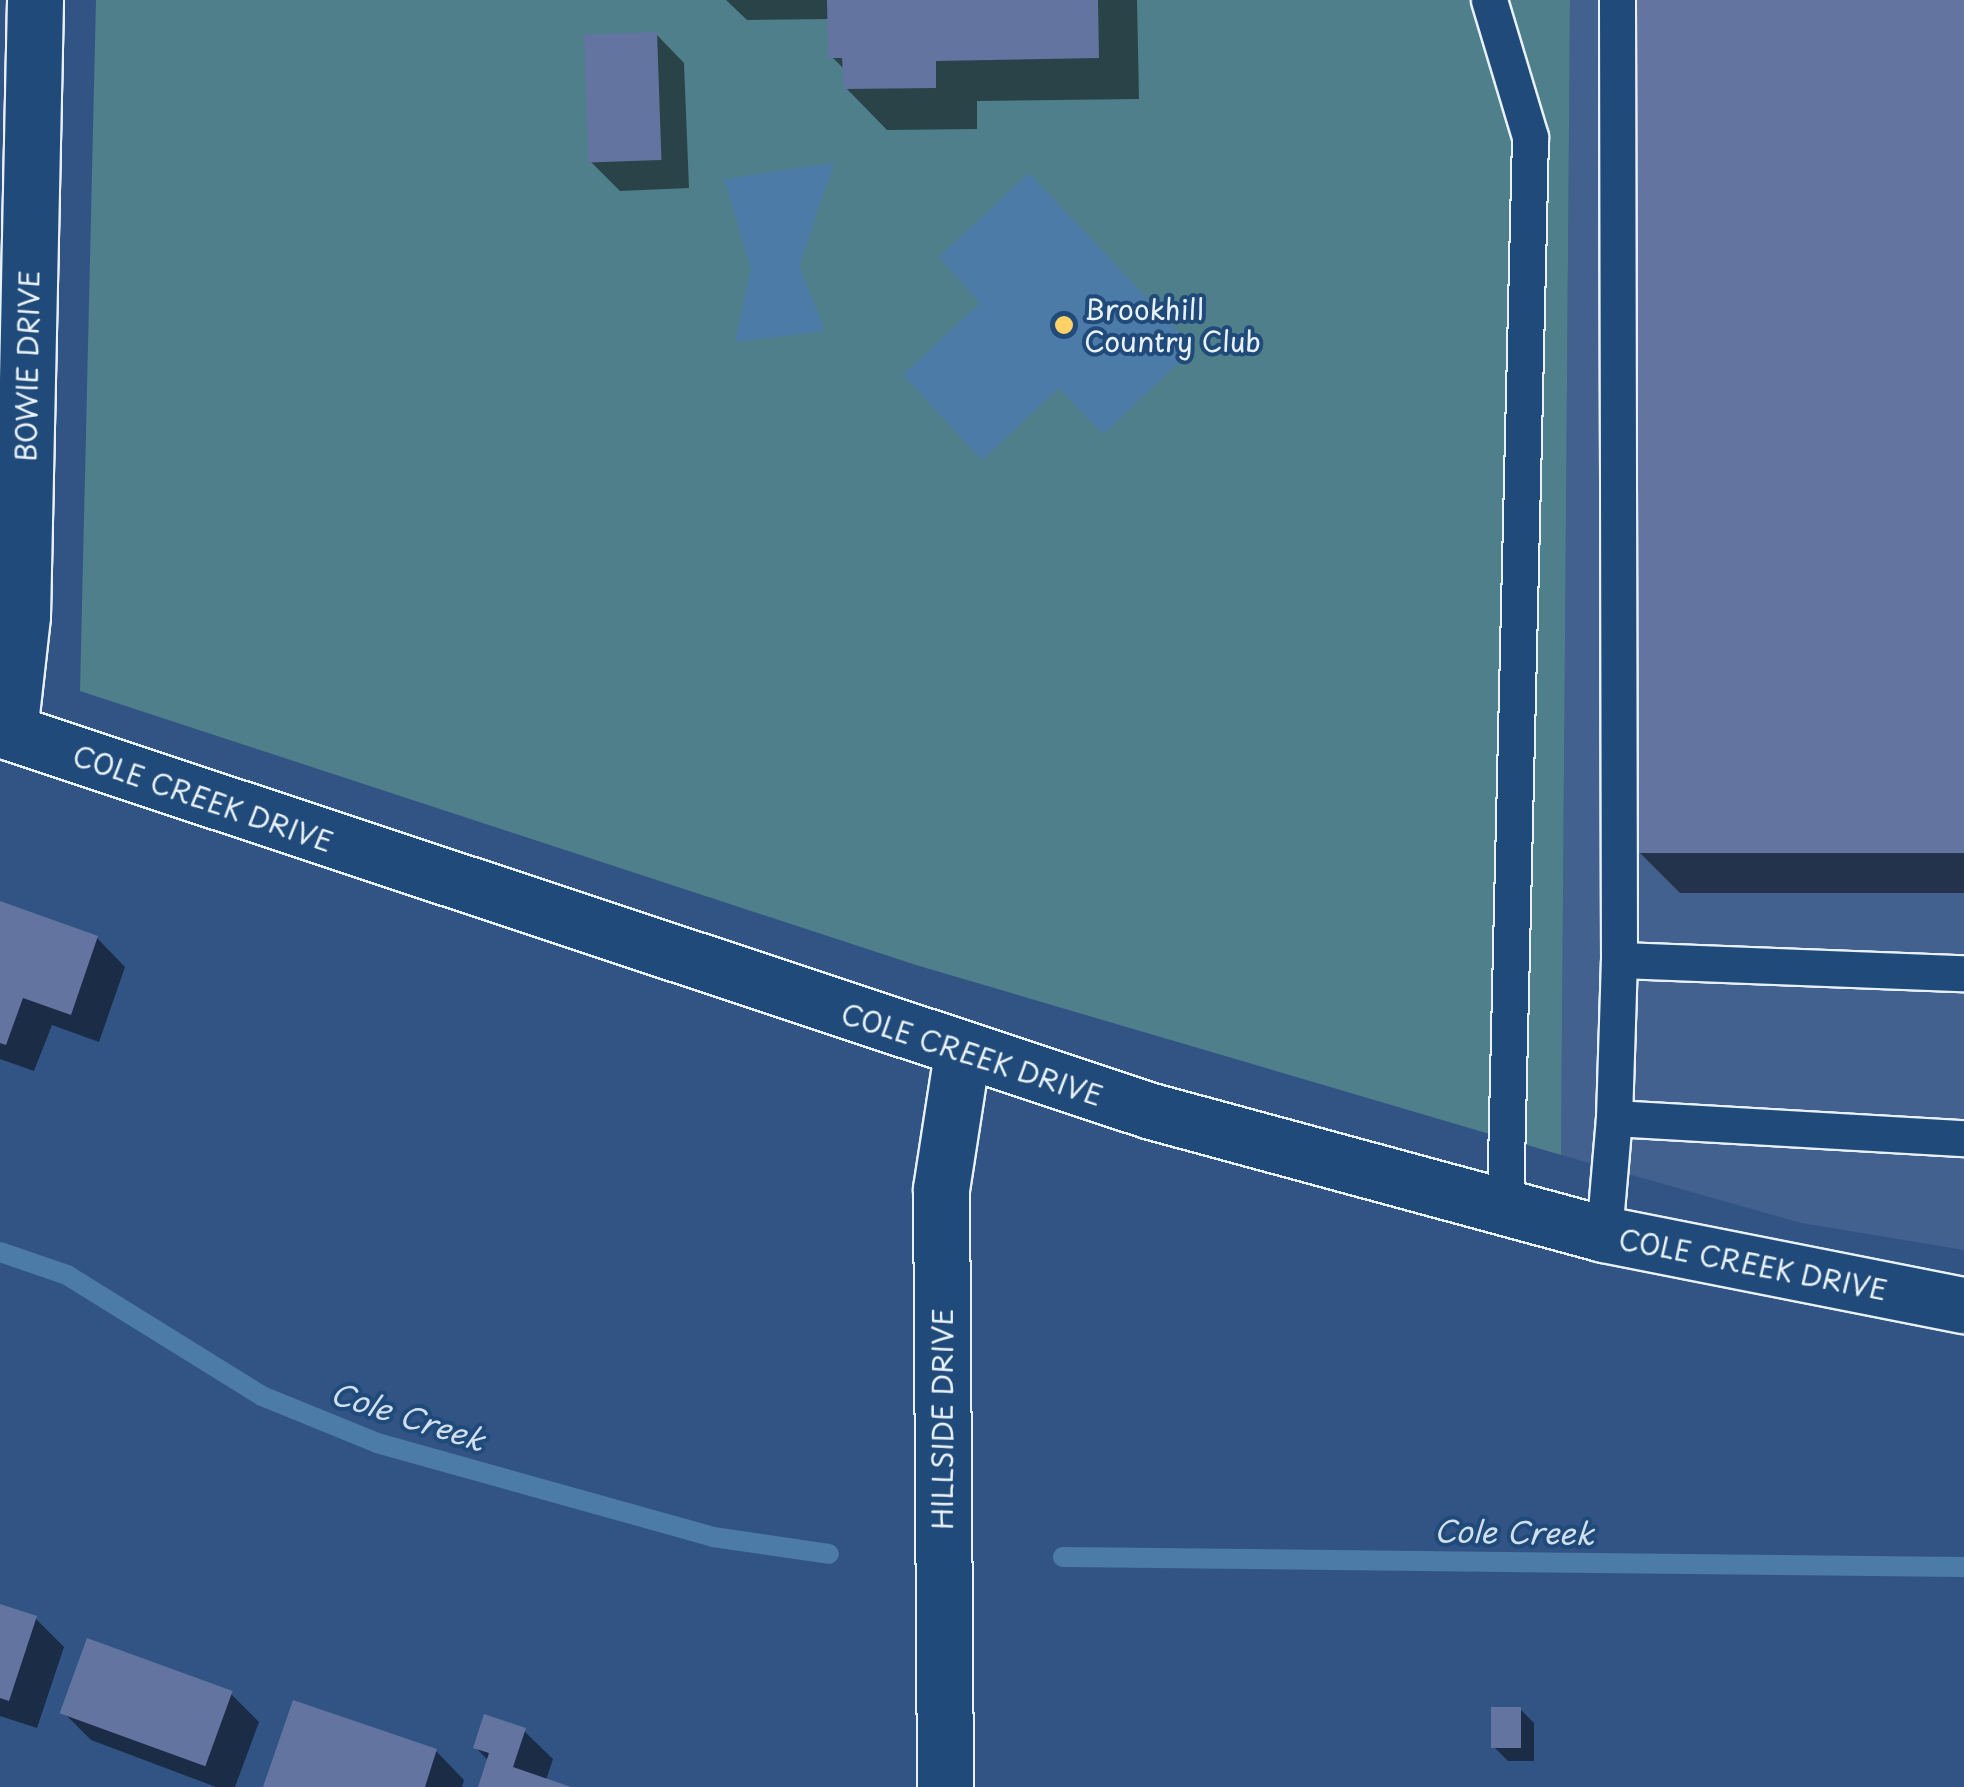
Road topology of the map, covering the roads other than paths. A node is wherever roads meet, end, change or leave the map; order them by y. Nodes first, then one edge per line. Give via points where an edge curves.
1 (35, 0) edge
2 (1489, 0) edge
3 (1617, 0) edge
4 (4, 731) edge
5 (1619, 960) junction
6 (1964, 973) edge
7 (962, 1053) junction
8 (1614, 1118) junction
9 (1964, 1138) edge
10 (1505, 1208) junction
11 (1604, 1234) junction
12 (1964, 1305) edge
13 (944, 1787) edge

1 - 4 street, BOWIE DRIVE via 22,616
2 - 10 lane via 1530,137
3 - 5 lane
4 - 7 street, COLE CREEK DRIVE
5 - 6 lane
5 - 8 lane
7 - 10 street, COLE CREEK DRIVE
7 - 13 street, HILLSIDE DRIVE via 941,1189
8 - 9 lane
8 - 11 lane
10 - 11 street, COLE CREEK DRIVE
11 - 12 street, COLE CREEK DRIVE

